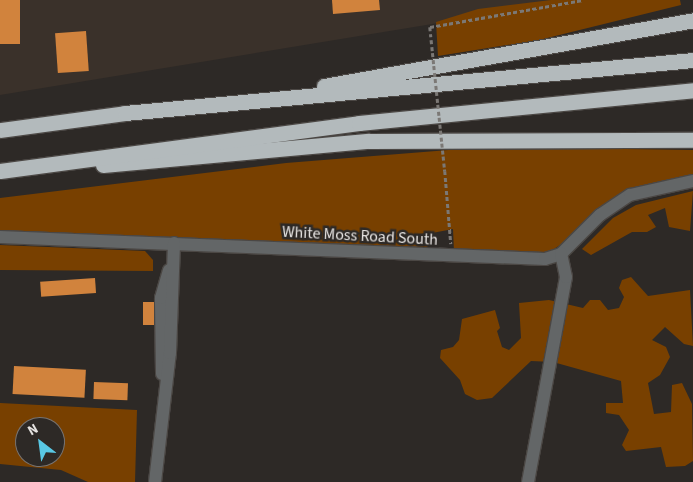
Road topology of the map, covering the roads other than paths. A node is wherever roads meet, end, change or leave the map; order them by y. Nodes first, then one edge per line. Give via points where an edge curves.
1 (693, 20) edge
2 (693, 60) edge
3 (693, 90) edge
4 (194, 106) junction
5 (0, 130) edge
6 (693, 140) edge
7 (0, 173) edge
8 (693, 181) edge
9 (0, 237) edge
10 (174, 243) junction
11 (561, 254) junction
12 (155, 482) edge
13 (528, 482) edge

1 - 4 highway via 446,67
2 - 4 highway
3 - 7 highway via 359,122
4 - 5 highway
6 - 7 highway via 368,141
8 - 11 street via 630,196 600,215
9 - 10 street, White Moss Road South
10 - 11 street, White Moss Road South via 452,258 545,260
10 - 12 street via 170,353
11 - 13 street via 566,277

